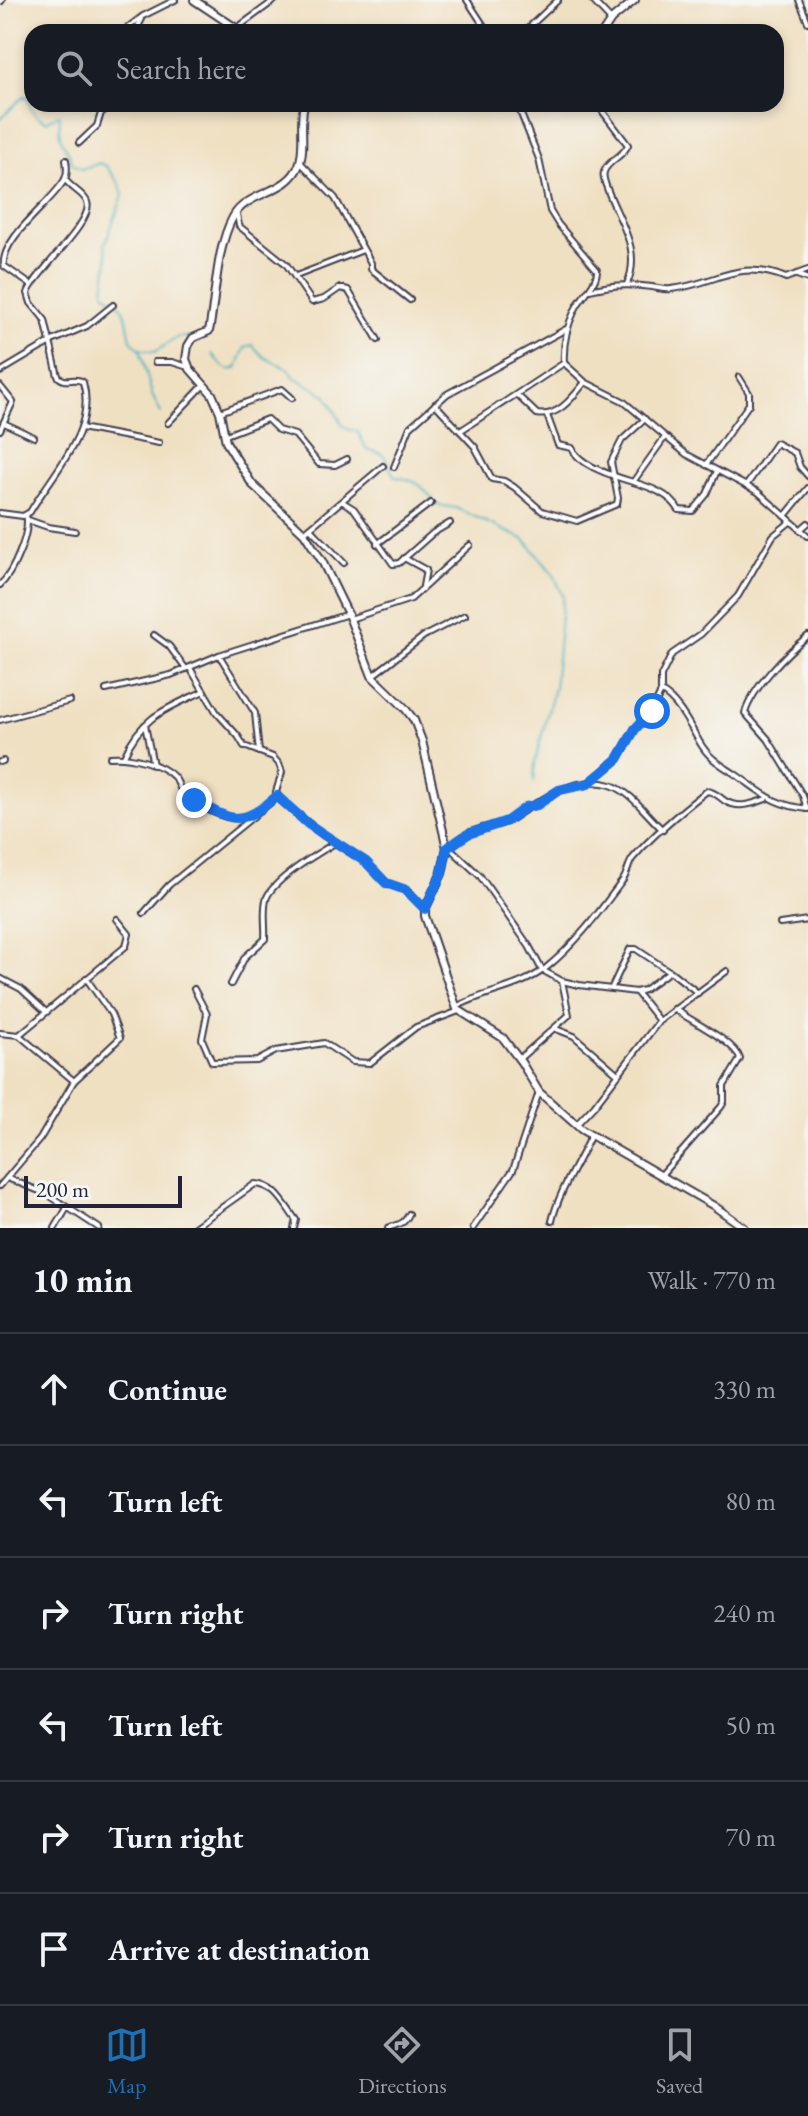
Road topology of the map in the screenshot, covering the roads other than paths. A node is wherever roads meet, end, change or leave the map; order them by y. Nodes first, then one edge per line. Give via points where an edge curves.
1 (175, 0) edge
2 (194, 0) edge
3 (275, 0) edge
4 (467, 0) edge
5 (558, 0) edge
6 (592, 0) edge
7 (635, 0) edge
8 (799, 0) edge
9 (143, 16) junction
10 (611, 20) junction
11 (808, 22) edge
12 (132, 24) edge
13 (139, 24) edge
14 (231, 24) edge
15 (247, 24) edge
16 (483, 24) edge
17 (532, 24) edge
18 (608, 24) edge
19 (103, 112) edge
20 (303, 112) edge
21 (520, 112) edge
22 (603, 112) edge
23 (79, 143) dead end
24 (66, 160) dead end
25 (300, 162) junction
26 (65, 179) junction
27 (237, 211) junction
28 (363, 250) junction
29 (2, 265) edge
30 (808, 270) edge
31 (797, 275) junction
32 (296, 276) junction
33 (808, 279) edge
34 (627, 284) junction
35 (31, 285) junction
36 (587, 290) junction
37 (410, 300) dead end
38 (113, 305) dead end
39 (568, 328) junction
40 (378, 340) dead end
41 (52, 341) junction
42 (155, 362) dead end
43 (564, 363) junction
44 (190, 369) junction
45 (0, 372) edge
46 (739, 377) dead end
47 (585, 382) junction
48 (205, 384) junction
49 (0, 386) edge
50 (517, 395) junction
51 (292, 398) dead end
52 (435, 404) junction
53 (220, 412) junction
54 (547, 415) junction
55 (645, 419) junction
56 (4, 423) junction
57 (168, 423) dead end
58 (81, 428) junction
59 (0, 430) edge
60 (460, 431) junction
61 (224, 436) junction
62 (34, 437) dead end
63 (665, 437) junction
64 (159, 443) dead end
65 (347, 459) dead end
66 (706, 465) junction
67 (383, 466) dead end
68 (394, 467) dead end
69 (717, 471) junction
70 (808, 476) edge
71 (615, 477) junction
72 (633, 482) junction
73 (746, 486) junction
74 (808, 488) edge
75 (343, 502) junction
76 (431, 503) dead end
77 (0, 513) edge
78 (785, 516) junction
79 (27, 518) junction
80 (790, 521) junction
81 (450, 523) dead end
82 (808, 523) edge
83 (310, 528) junction
84 (800, 530) junction
85 (75, 531) dead end
86 (304, 533) junction
87 (808, 536) edge
88 (377, 544) junction
89 (470, 545) dead end
90 (404, 558) junction
91 (344, 563) dead end
92 (0, 585) edge
93 (423, 587) junction
94 (465, 615) dead end
95 (349, 617) junction
96 (154, 635) dead end
97 (808, 636) edge
98 (219, 655) junction
99 (188, 668) junction
100 (372, 676) junction
101 (106, 690) dead end
102 (204, 691) junction
103 (661, 692) junction
104 (70, 701) dead end
105 (0, 720) edge
106 (145, 723) junction
107 (259, 752) junction
108 (124, 756) junction
109 (110, 757) dead end
110 (153, 765) junction
111 (588, 784) junction
112 (277, 796) junction
113 (769, 798) junction
114 (807, 809) edge
115 (255, 814) junction
116 (663, 830) junction
117 (335, 843) junction
118 (448, 848) junction
119 (425, 909) junction
120 (144, 913) dead end
121 (117, 919) dead end
122 (808, 920) edge
123 (780, 924) dead end
124 (542, 970) junction
125 (669, 971) junction
126 (727, 971) dead end
127 (0, 978) edge
128 (86, 978) junction
129 (562, 981) junction
130 (231, 984) dead end
131 (612, 987) junction
132 (194, 989) dead end
133 (636, 992) junction
134 (698, 993) junction
135 (457, 1009) junction
136 (674, 1009) junction
137 (45, 1011) junction
138 (659, 1021) junction
139 (556, 1028) junction
140 (0, 1033) edge
141 (19, 1035) junction
142 (519, 1059) junction
143 (618, 1074) junction
144 (74, 1081) junction
145 (539, 1092) junction
146 (576, 1125) junction
147 (591, 1135) junction
148 (660, 1177) junction
149 (4, 1179) edge
150 (0, 1186) edge
151 (67, 1208) junction
152 (409, 1214) dead end
153 (552, 1221) dead end
154 (55, 1228) edge
155 (99, 1228) edge
156 (193, 1228) edge
157 (294, 1228) edge
158 (388, 1228) edge
159 (473, 1228) edge
160 (745, 1228) edge

1 - 9 street
2 - 14 street
3 - 15 street
4 - 16 street
5 - 17 street
6 - 10 street
7 - 10 street
8 - 11 street
9 - 12 street
9 - 13 street
10 - 18 street
19 - 23 street via 97,126
20 - 25 street
21 - 36 street via 544,174 550,211 597,270
22 - 34 street via 628,145 604,172 633,251
24 - 26 street
25 - 27 street via 291,179
25 - 28 street via 335,198
26 - 29 street via 8,248
26 - 35 street via 88,208 79,228
27 - 32 street via 239,226
27 - 44 street via 225,243 209,331 188,346
28 - 32 street
28 - 37 street via 371,269
29 - 35 street
30 - 31 street
31 - 33 street
31 - 34 street via 786,278 749,269 667,290
32 - 40 street via 312,302 340,288 348,290
34 - 36 street
35 - 41 street via 29,297
36 - 39 street
38 - 41 street via 87,326
39 - 43 street
39 - 52 street
41 - 45 street
41 - 58 street via 60,379 83,382
42 - 44 street
43 - 47 street
43 - 50 street
44 - 48 street
46 - 66 street via 749,404
47 - 54 street
47 - 55 street
48 - 53 street
48 - 57 street
49 - 56 street via 13,402
50 - 54 street via 537,414
50 - 60 street
51 - 53 street via 282,389
52 - 60 street
52 - 68 street via 410,427
53 - 61 street
54 - 71 street via 558,445 572,448 575,455
55 - 63 street
55 - 71 street via 615,451
56 - 59 street
56 - 62 street
58 - 64 street
58 - 79 street
60 - 71 street via 492,479 504,481 557,517 577,521 617,504
61 - 65 street via 267,419 278,430 295,435 319,464
61 - 86 street via 252,484
63 - 66 street
63 - 72 street
66 - 69 street
67 - 75 street
69 - 72 street via 693,511 679,510 657,491
69 - 73 street
70 - 73 street via 795,453 776,443
71 - 72 street
73 - 78 street
74 - 78 street
75 - 83 street
75 - 88 street via 354,509
76 - 88 street
77 - 79 street
78 - 80 street
79 - 85 street
79 - 92 street via 13,567
80 - 84 street
80 - 103 street via 773,536 738,596 701,634 672,654 661,676
81 - 90 street
82 - 84 street
83 - 86 street
83 - 91 street
84 - 87 street
86 - 95 street
88 - 90 street via 393,564
89 - 93 street
90 - 93 street via 426,570
93 - 95 street via 405,602
94 - 100 street via 424,636
95 - 98 street
95 - 100 street
96 - 99 street
97 - 114 street via 777,665 745,713 768,739
98 - 99 street
98 - 107 street via 255,713
99 - 101 street
99 - 102 street
100 - 118 street via 414,720
102 - 106 street
102 - 107 street via 244,746
103 - 111 street via 618,759
103 - 113 street via 672,699 715,761
104 - 105 street
106 - 108 street
106 - 110 street
107 - 112 street via 273,757 281,768
108 - 109 street
108 - 110 street
110 - 115 street via 218,813 243,818
111 - 116 street via 612,785 628,794
111 - 118 street via 559,790
112 - 115 street
112 - 117 street
113 - 114 street
113 - 116 street via 733,805 709,790
115 - 120 street via 169,885
116 - 124 street via 631,860 625,877 587,927
117 - 119 street via 366,862 386,883 406,890
117 - 130 street via 270,892 265,939 245,957
118 - 119 street
118 - 124 street via 480,876
119 - 135 street
121 - 128 street via 129,934 128,943
122 - 123 street
124 - 129 street
124 - 135 street
125 - 131 street via 630,949
125 - 133 street
125 - 134 street
126 - 134 street
127 - 137 street
128 - 137 street
128 - 144 street via 111,1014 120,1038
129 - 131 street
129 - 139 street via 569,1015
131 - 133 street
132 - 135 street via 207,1014 202,1039 212,1062 257,1061 276,1051 324,1043 353,1062 370,1063 416,1027
133 - 138 street
134 - 136 street
135 - 142 street via 496,1032
136 - 138 street
136 - 148 street via 726,1041 740,1059 724,1086 721,1107
137 - 141 street
138 - 143 street
139 - 142 street
139 - 143 street via 574,1036
140 - 141 street
141 - 144 street
142 - 145 street
143 - 146 street
144 - 149 street via 40,1139
145 - 146 street
145 - 159 street via 513,1170
146 - 147 street
147 - 148 street
147 - 153 street via 556,1201
148 - 160 street
149 - 150 street
149 - 151 street via 47,1194
151 - 154 street
151 - 155 street
152 - 158 street via 399,1226
156 - 157 street via 260,1184 275,1191 296,1220

